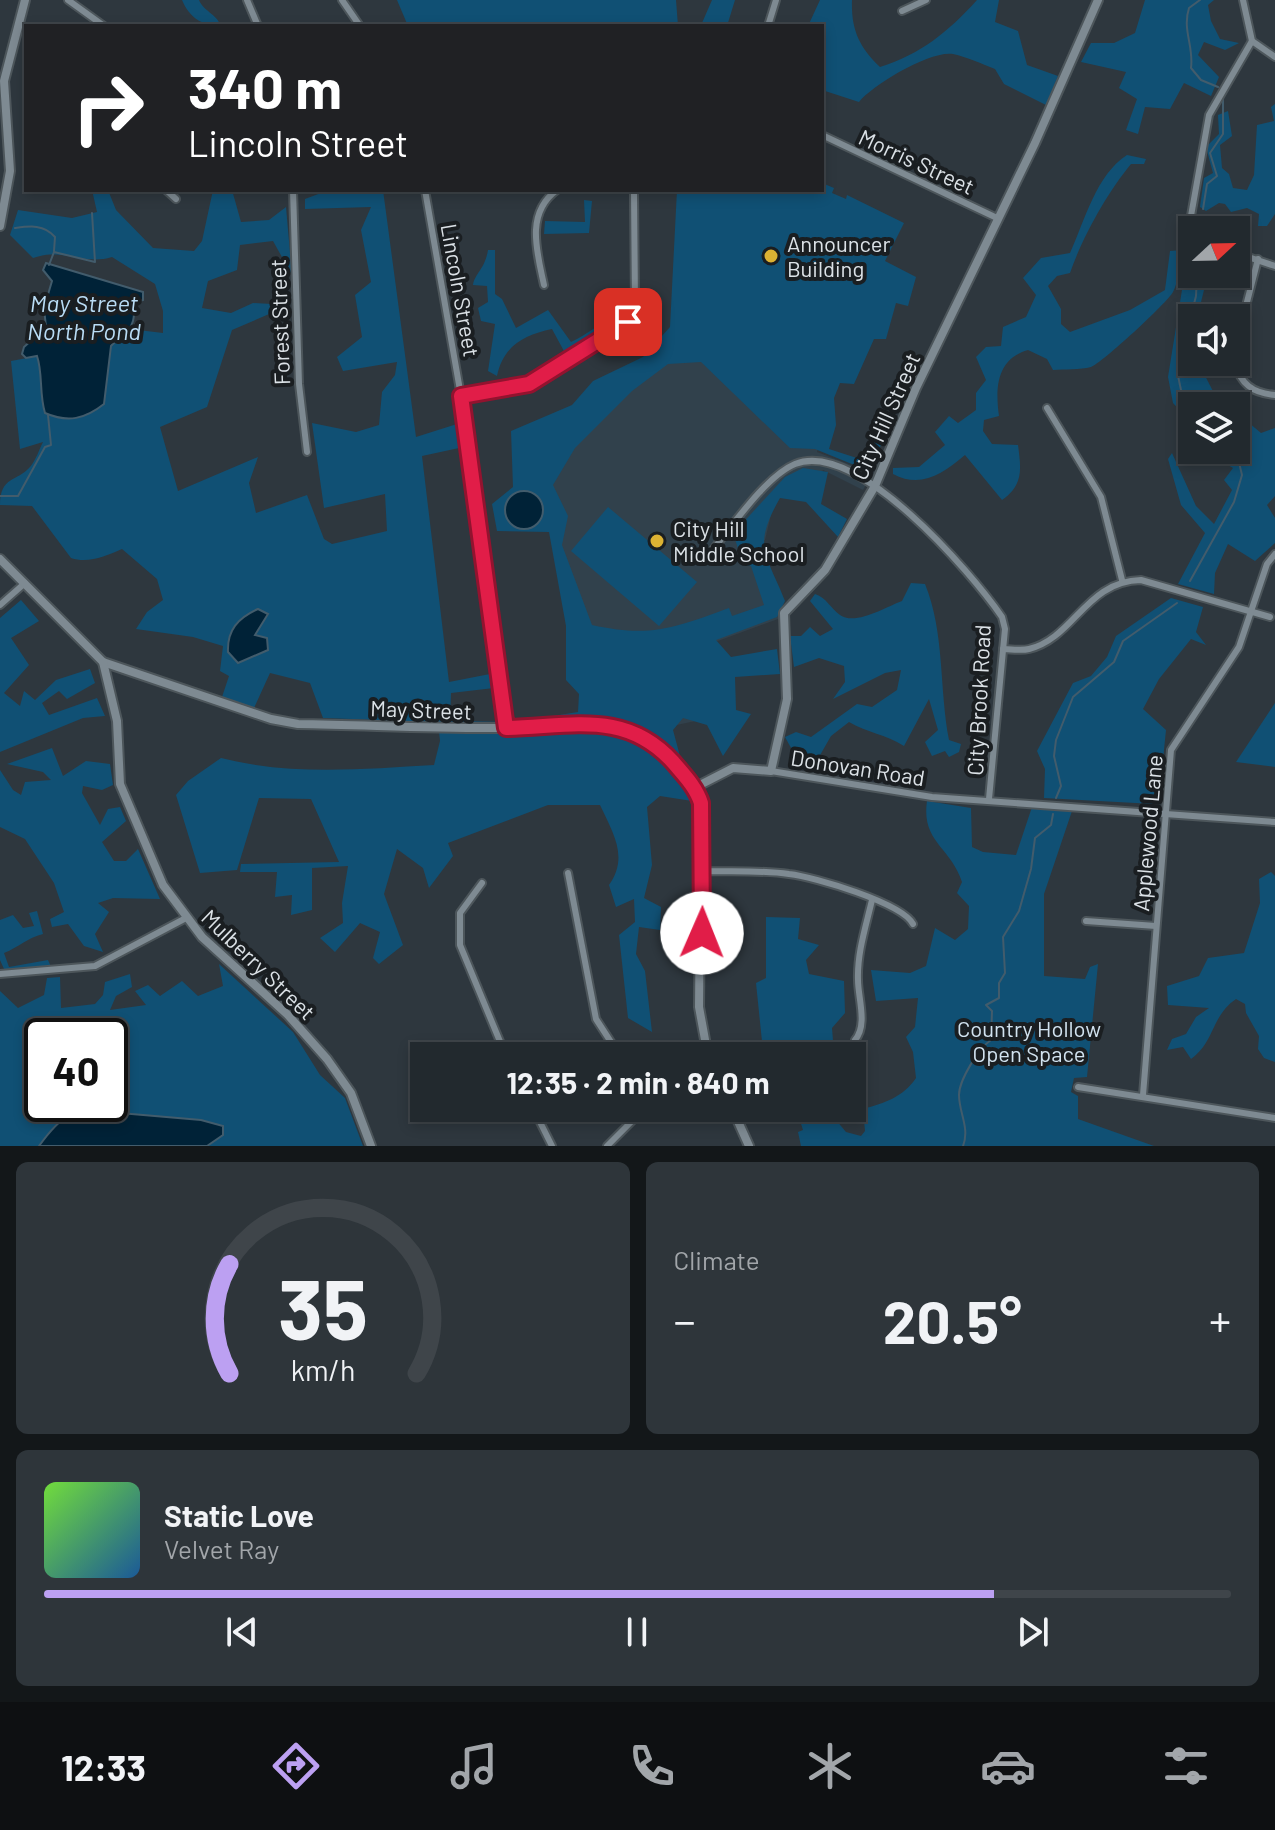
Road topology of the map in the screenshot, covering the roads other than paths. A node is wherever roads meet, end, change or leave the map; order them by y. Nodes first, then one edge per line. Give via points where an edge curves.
1 (25, 0) edge
2 (68, 0) edge
3 (247, 0) edge
4 (342, 0) edge
5 (776, 0) edge
6 (926, 0) edge
7 (1098, 0) edge
8 (1243, 0) edge
9 (902, 11) dead end
10 (101, 24) edge
11 (257, 24) edge
12 (359, 24) edge
13 (769, 24) edge
14 (1252, 41) junction
15 (1275, 57) edge
16 (824, 136) edge
17 (168, 192) edge
18 (293, 192) edge
19 (425, 192) edge
20 (554, 192) edge
21 (634, 192) edge
22 (176, 199) dead end
23 (1193, 216) edge
24 (997, 218) junction
25 (0, 226) edge
26 (1250, 257) edge
27 (1258, 259) junction
28 (1275, 266) edge
29 (544, 285) dead end
30 (1246, 304) edge
31 (1242, 376) edge
32 (1275, 395) edge
33 (461, 396) junction
34 (1047, 408) dead end
35 (307, 452) dead end
36 (875, 486) junction
37 (1275, 554) edge
38 (707, 557) dead end
39 (0, 559) edge
40 (1122, 580) junction
41 (25, 583) junction
42 (0, 605) edge
43 (1249, 611) junction
44 (1270, 617) dead end
45 (1003, 649) junction
46 (103, 662) junction
47 (506, 728) junction
48 (771, 771) junction
49 (694, 788) junction
50 (989, 799) junction
51 (1165, 814) junction
52 (1275, 822) edge
53 (703, 871) junction
54 (568, 873) dead end
55 (482, 883) dead end
56 (872, 900) junction
57 (186, 918) junction
58 (1086, 921) dead end
59 (913, 924) dead end
60 (1156, 926) junction
61 (0, 974) edge
62 (855, 1040) dead end
63 (500, 1042) edge
64 (611, 1042) edge
65 (704, 1042) edge
66 (1078, 1087) dead end
67 (1143, 1095) junction
68 (1275, 1118) edge
69 (540, 1122) edge
70 (631, 1122) edge
71 (738, 1122) edge
72 (371, 1146) edge
73 (552, 1146) edge
74 (607, 1146) edge
75 (749, 1146) edge

1 - 25 street via 4,81 10,157
2 - 10 street
3 - 11 street
4 - 12 street
5 - 13 street
6 - 9 street
7 - 24 street, City Hill Street
8 - 14 street
14 - 15 street
14 - 23 street via 1209,115
16 - 24 street, Morris Street
17 - 22 street
18 - 35 street, Forest Street via 299,384
19 - 33 street, Lincoln Street
20 - 29 street via 536,222
21 - 33 street via 635,306 628,322 529,384
24 - 36 street, City Hill Street
26 - 27 street
27 - 28 street
27 - 30 street
31 - 32 street via 1247,386
33 - 47 street, Lincoln Street
34 - 40 street via 1101,497
36 - 38 street, City Brook Road via 825,463 791,466
36 - 45 street, City Brook Road via 913,513 990,600 1002,617
36 - 48 street, City Hill Street via 825,570 784,613 787,699
37 - 43 street, Applewood Lane
39 - 41 street, May Street
40 - 43 street via 1141,580
40 - 45 street via 1098,594 1048,640 1028,649
41 - 42 street
41 - 46 street, May Street
43 - 44 street
43 - 51 street, Applewood Lane via 1239,647 1171,750
45 - 50 street, City Brook Road
46 - 47 street, May Street via 283,722
46 - 57 street, Mulberry Street via 117,721 120,784 158,876
47 - 49 street, May Street via 602,724 630,730 654,743
48 - 49 street via 733,768
48 - 50 street, Donovan Road via 918,795
49 - 53 street via 701,803
50 - 51 street, Donovan Road
51 - 52 street, Donovan Road
51 - 60 street, Applewood Lane
53 - 56 street via 791,874
53 - 65 street via 699,1007
54 - 64 street via 596,1019
55 - 63 street via 460,913 460,945
56 - 59 street via 903,911
56 - 62 street via 857,975 861,1030
57 - 61 street via 95,966
57 - 72 street, Mulberry Street via 327,1059 351,1093
58 - 60 street
60 - 67 street, Applewood Lane
66 - 67 street
67 - 68 street
69 - 73 street
70 - 74 street
71 - 75 street

